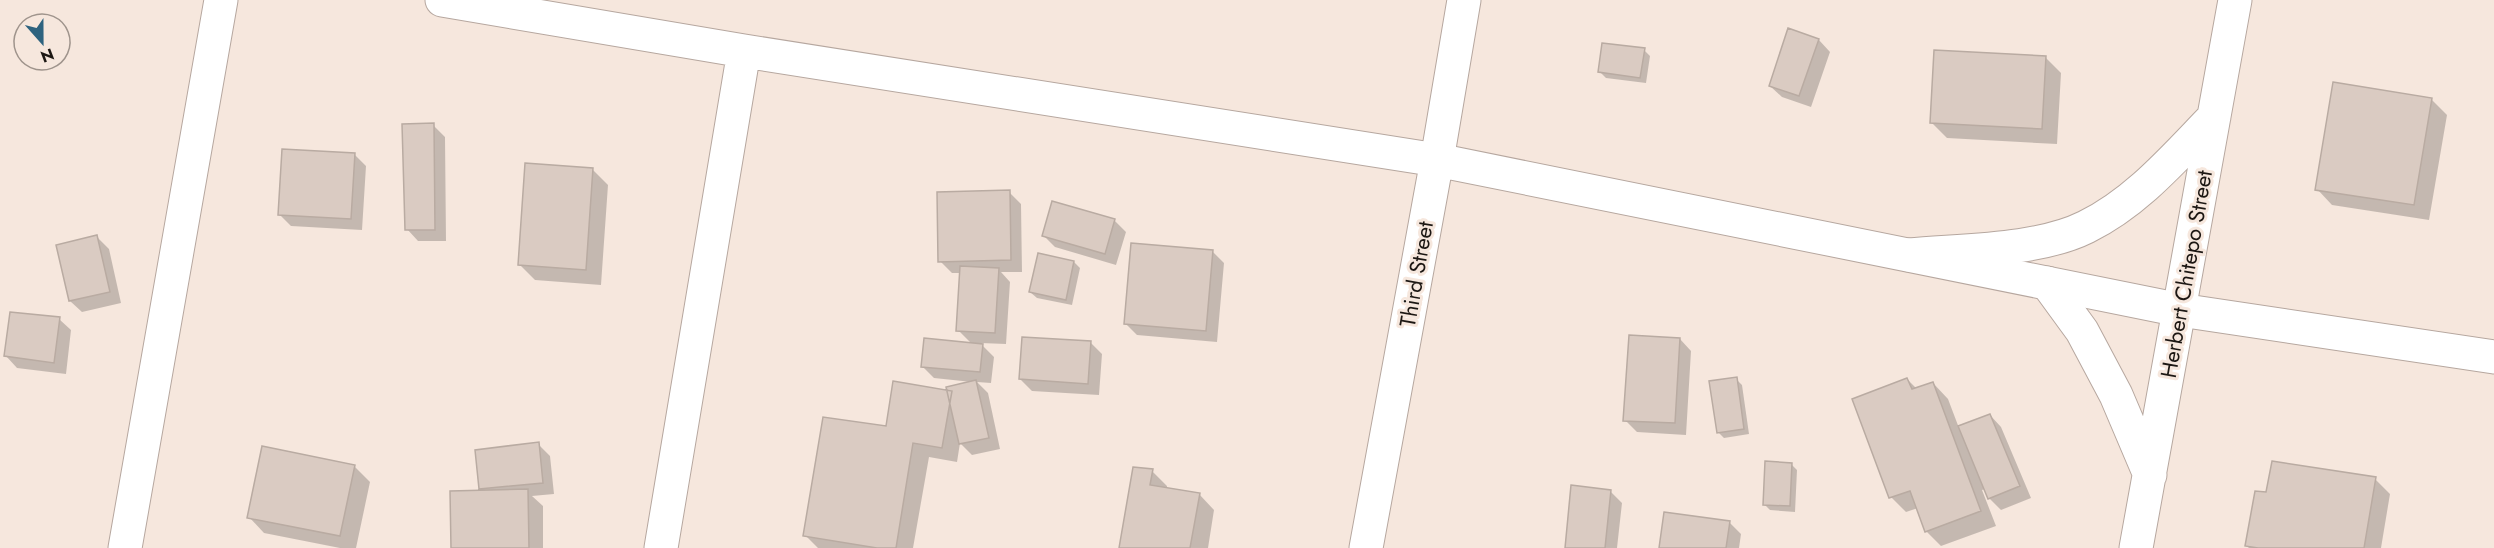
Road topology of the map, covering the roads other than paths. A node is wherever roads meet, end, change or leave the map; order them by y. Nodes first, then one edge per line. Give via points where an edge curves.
1 (221, 0) edge
2 (442, 0) edge
3 (1464, 0) edge
4 (2235, 0) edge
5 (744, 51) junction
6 (2214, 117) junction
7 (1437, 159) junction
8 (1909, 255) junction
9 (2047, 283) junction
10 (2180, 310) junction
11 (2494, 357) edge
12 (2150, 475) junction
13 (125, 548) edge
14 (661, 548) edge
15 (1366, 548) edge
16 (2136, 548) edge

1 - 13 street
2 - 5 street
3 - 7 street, Third Street
4 - 6 street, Herbert Chitepo Street
5 - 7 street
5 - 14 street
6 - 8 street via 2141,191 2085,227 2038,243
6 - 10 street, Herbert Chitepo Street
7 - 8 street
7 - 15 street, Third Street
8 - 9 street
9 - 10 street
9 - 12 street via 2082,331 2116,395
10 - 11 street
10 - 12 street, Herbert Chitepo Street
12 - 16 street, Herbert Chitepo Street

